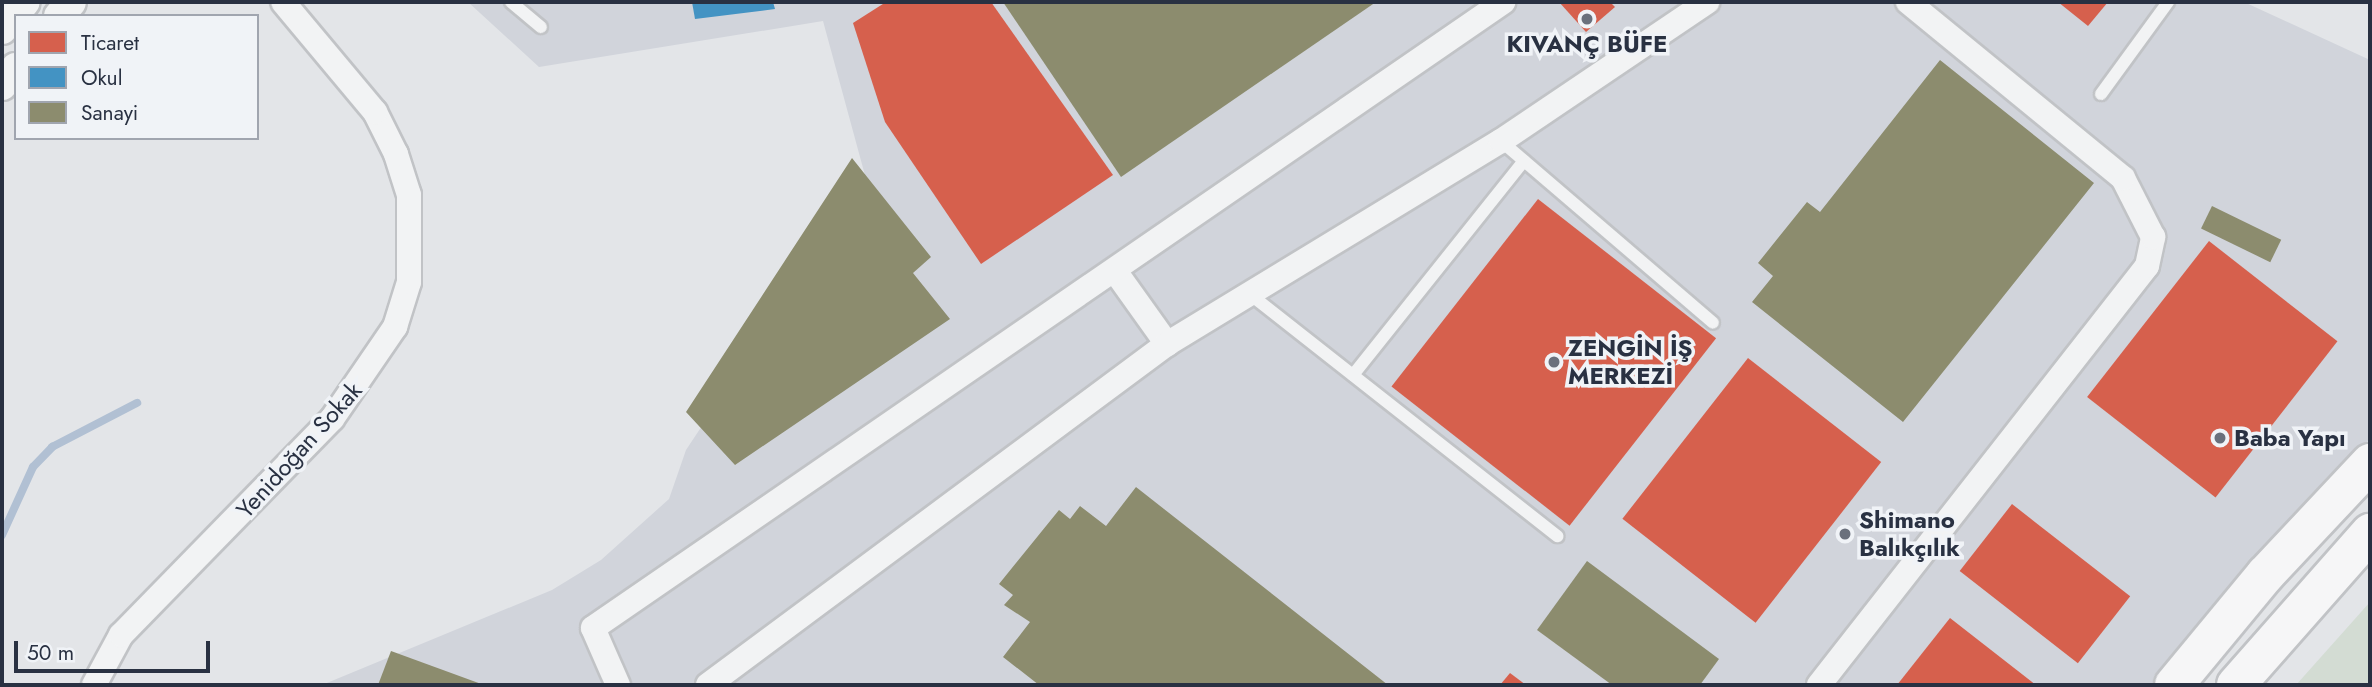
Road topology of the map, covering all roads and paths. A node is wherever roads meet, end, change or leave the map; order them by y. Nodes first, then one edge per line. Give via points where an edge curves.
1 (283, 2) edge
2 (511, 2) edge
3 (1503, 2) edge
4 (1908, 2) edge
5 (2168, 2) edge
6 (1690, 7) edge
7 (14, 15) edge
8 (541, 27) dead end
9 (2, 29) edge
10 (14, 70) edge
11 (2, 85) edge
12 (2101, 94) dead end
13 (1501, 141) junction
14 (1524, 161) junction
15 (1115, 271) junction
16 (1251, 295) junction
17 (1713, 323) dead end
18 (1167, 344) junction
19 (1353, 375) junction
20 (2370, 463) edge
21 (2370, 533) edge
22 (1557, 536) dead end
23 (94, 685) edge
24 (618, 685) edge
25 (708, 685) edge
26 (1819, 685) edge
27 (2174, 685) edge
28 (2236, 685) edge

1 - 23 street, Yenidoğan Sokak via 375,112 397,154 409,195 409,282 395,327 332,419 121,635
2 - 8 lane
3 - 15 street
4 - 26 street via 2123,178 2153,237 2147,266
5 - 12 lane
6 - 13 street
7 - 9 street
10 - 11 street
13 - 14 lane
13 - 16 street
14 - 17 lane
14 - 19 lane
15 - 18 street
15 - 24 street via 593,628
16 - 18 street
16 - 19 lane
18 - 25 street
19 - 22 lane
20 - 27 main road via 2265,575
21 - 28 main road

